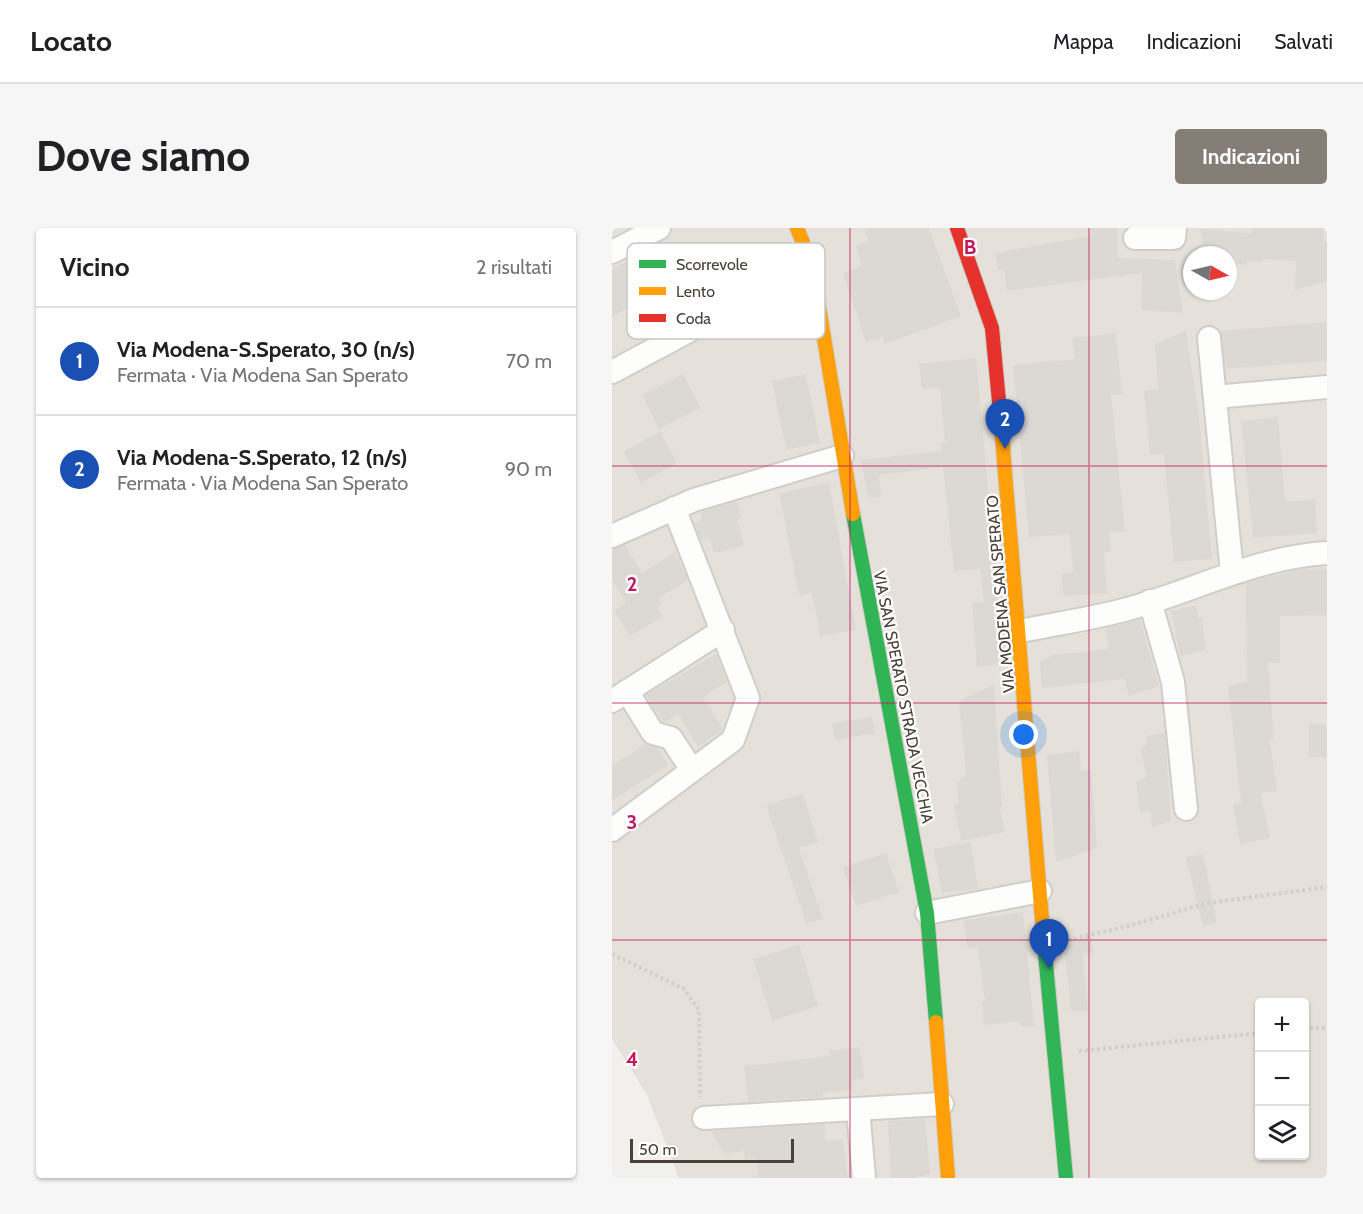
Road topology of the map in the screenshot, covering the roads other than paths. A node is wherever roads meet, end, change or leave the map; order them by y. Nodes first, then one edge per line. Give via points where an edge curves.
1 (659, 228) edge
2 (797, 228) edge
3 (957, 228) edge
4 (1175, 228) edge
5 (1135, 238) dead end
6 (630, 243) edge
7 (803, 243) edge
8 (627, 244) edge
9 (612, 252) edge
10 (1209, 338) dead end
11 (674, 339) edge
12 (824, 339) edge
13 (612, 372) edge
14 (1327, 387) edge
15 (1215, 397) junction
16 (842, 456) junction
17 (674, 508) junction
18 (612, 536) edge
19 (1327, 553) edge
20 (1232, 573) junction
21 (1150, 602) junction
22 (723, 630) junction
23 (1020, 631) junction
24 (620, 696) edge
25 (692, 770) junction
26 (1186, 809) dead end
27 (612, 830) edge
28 (1040, 891) junction
29 (927, 913) junction
30 (942, 1104) junction
31 (858, 1109) junction
32 (704, 1118) road end
33 (864, 1178) edge
34 (948, 1178) edge
35 (1066, 1178) edge

1 - 6 street
2 - 7 street, VIA SAN SPERATO STRADA VECCHIA
3 - 23 street, VIA MODENA SAN SPERATO via 992,328
4 - 5 street via 1174,238
8 - 9 street
10 - 15 street
11 - 13 street
12 - 16 street, VIA SAN SPERATO STRADA VECCHIA
14 - 15 street
15 - 20 street
16 - 17 street
16 - 29 street, VIA SAN SPERATO STRADA VECCHIA
17 - 18 street
17 - 22 street
19 - 20 street
20 - 21 street
21 - 23 street
21 - 26 street via 1173,682
22 - 24 street
22 - 25 street via 748,698 733,740
23 - 28 street, VIA MODENA SAN SPERATO
24 - 25 street via 653,733 671,738
25 - 27 street
28 - 29 street
28 - 35 street, VIA MODENA SAN SPERATO
29 - 30 street, VIA SAN SPERATO STRADA VECCHIA
30 - 31 street
30 - 34 street, VIA SAN SPERATO STRADA VECCHIA
31 - 32 street
31 - 33 street

